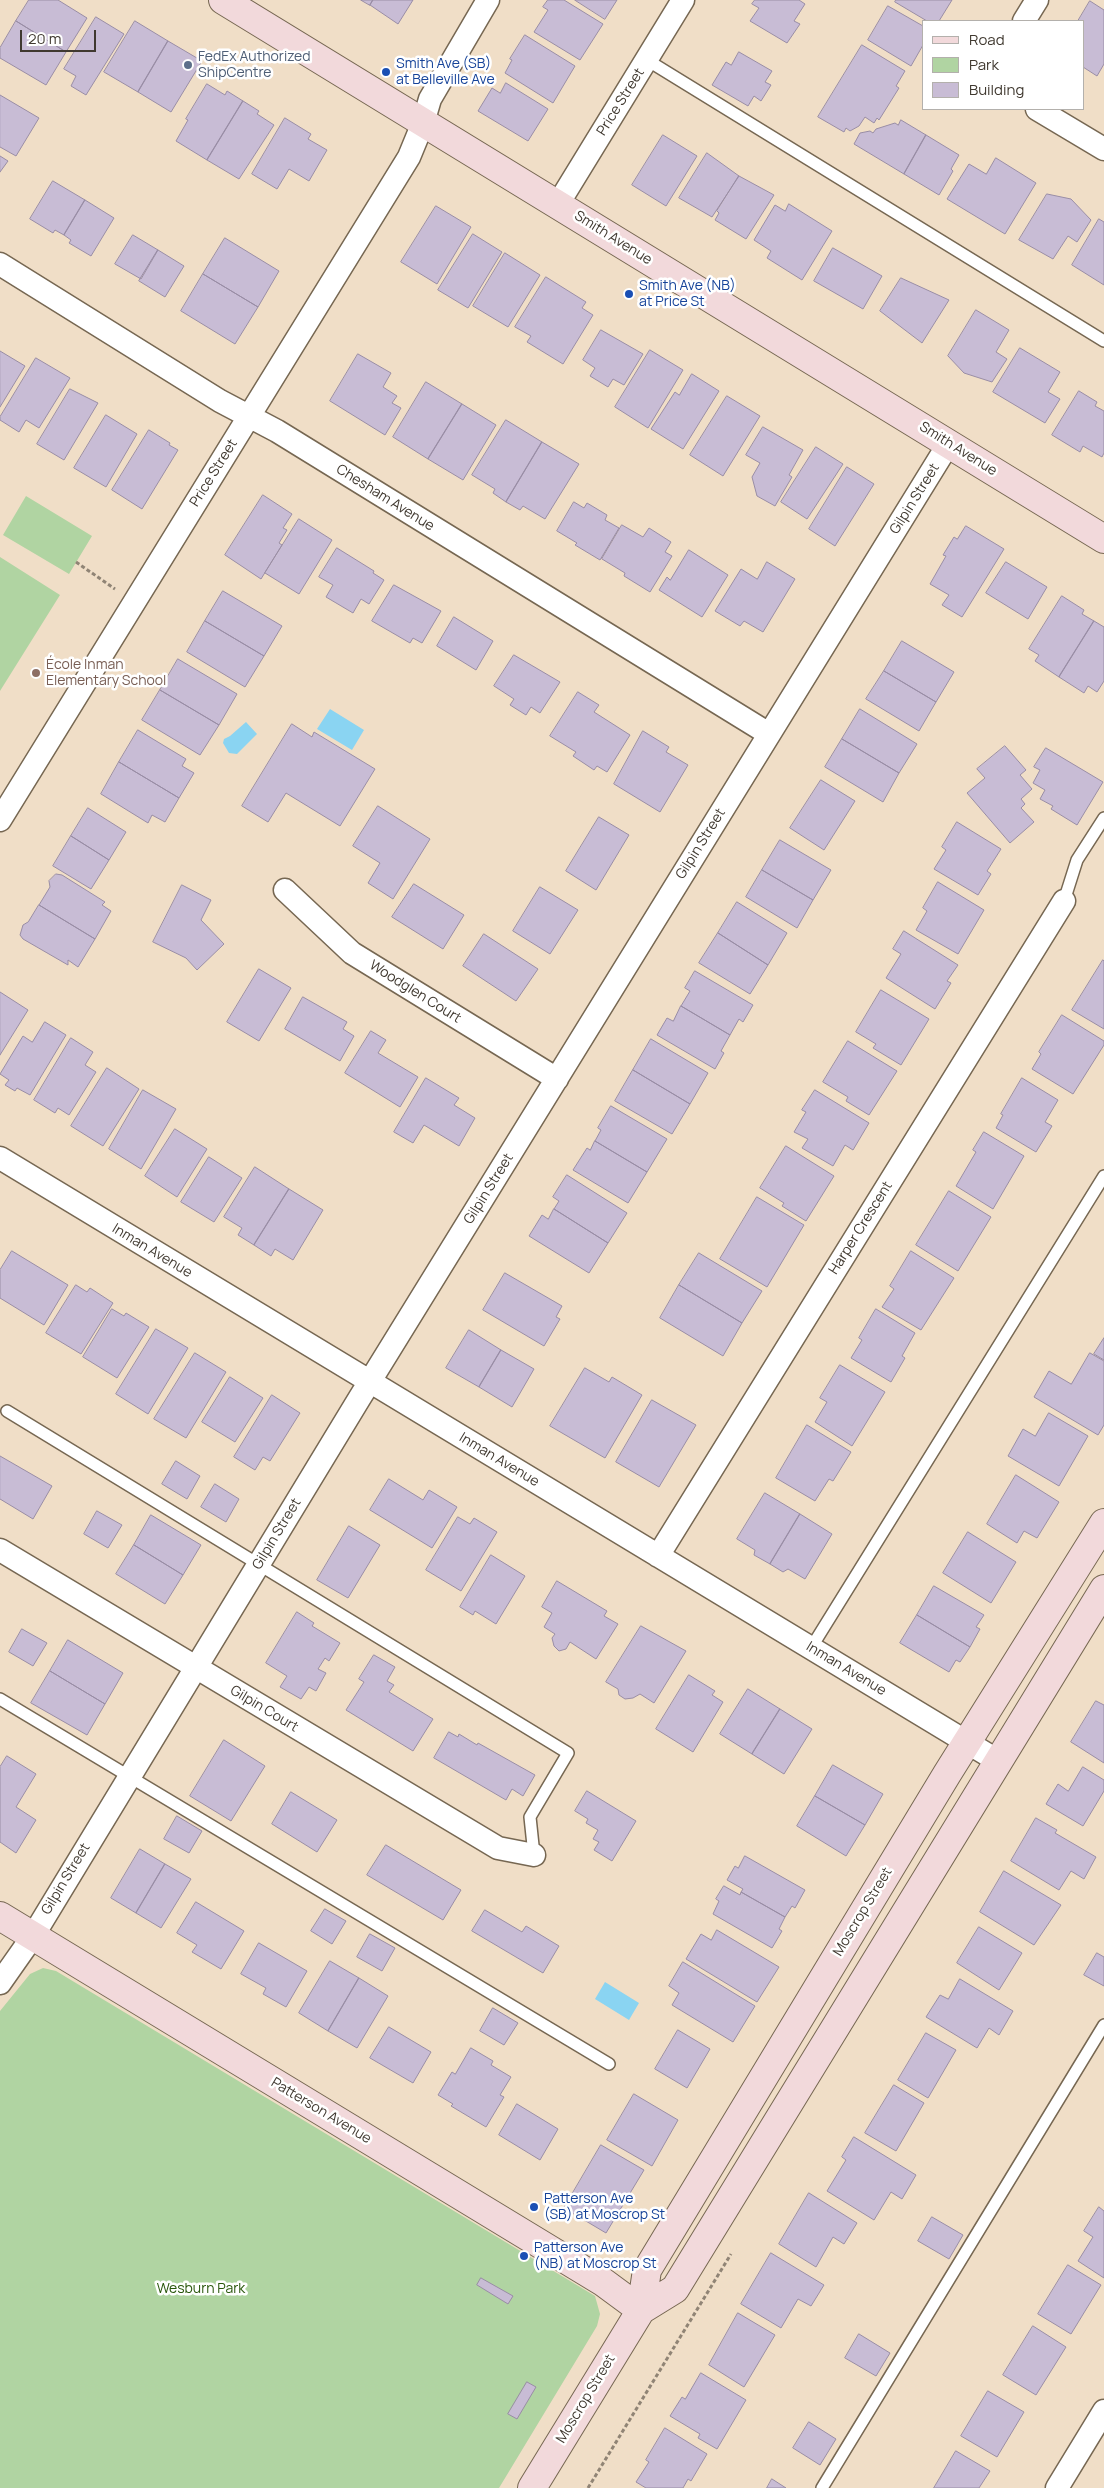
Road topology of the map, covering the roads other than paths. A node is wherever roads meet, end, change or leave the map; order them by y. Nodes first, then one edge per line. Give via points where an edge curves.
1 (223, 0) edge
2 (488, 0) edge
3 (683, 0) edge
4 (1037, 0) edge
5 (1025, 20) edge
6 (647, 60) junction
7 (1039, 110) edge
8 (423, 124) junction
9 (1104, 149) edge
10 (558, 204) junction
11 (0, 264) edge
12 (1104, 340) edge
13 (248, 416) junction
14 (948, 443) junction
15 (1104, 539) edge
16 (769, 734) junction
17 (1104, 818) edge
18 (0, 820) edge
19 (285, 890) dead end
20 (1064, 901) joint
21 (557, 1079) junction
22 (0, 1158) edge
23 (1104, 1176) edge
24 (370, 1382) junction
25 (7, 1411) dead end
26 (1104, 1523) edge
27 (0, 1550) edge
28 (658, 1556) junction
29 (260, 1564) junction
30 (1104, 1589) edge
31 (811, 1648) junction
32 (196, 1667) junction
33 (0, 1699) edge
34 (967, 1742) junction
35 (998, 1761) junction
36 (128, 1775) junction
37 (534, 1855) joint
38 (0, 1916) edge
39 (33, 1936) junction
40 (0, 1983) edge
41 (1104, 2026) edge
42 (609, 2064) dead end
43 (641, 2310) junction
44 (1104, 2411) edge
45 (532, 2488) edge
46 (822, 2488) edge
47 (1058, 2488) edge

1 - 8 street, Smith Avenue
2 - 8 street, Price Street via 436,88
3 - 6 street, Price Street
4 - 5 street
6 - 10 street, Price Street
6 - 12 lane
7 - 9 street
8 - 10 street, Smith Avenue
8 - 13 street, Price Street via 409,157
10 - 14 street, Smith Avenue
11 - 13 street, Chesham Avenue
13 - 16 street, Chesham Avenue
13 - 18 street, Price Street
14 - 15 street, Smith Avenue
14 - 16 street, Gilpin Street
16 - 21 street, Gilpin Street
17 - 20 lane via 1077,860
19 - 21 street, Woodglen Court via 352,953
20 - 28 street, Harper Crescent
21 - 24 street, Gilpin Street
22 - 24 street, Inman Avenue
23 - 31 lane
24 - 28 street, Inman Avenue
24 - 29 street, Gilpin Street
25 - 29 lane
26 - 34 street, Moscrop Street
27 - 32 street, Gilpin Court
28 - 31 street, Inman Avenue
29 - 32 street, Gilpin Street
29 - 37 lane via 568,1752 530,1817
30 - 35 street, Moscrop Street
31 - 34 street, Inman Avenue
32 - 36 street, Gilpin Street
32 - 37 street, Gilpin Court via 498,1848
33 - 36 lane
34 - 35 street, Inman Avenue
34 - 43 street, Moscrop Street via 647,2270
35 - 43 street, Moscrop Street via 675,2289
36 - 39 street, Gilpin Street
36 - 42 lane
38 - 39 street, Patterson Avenue
39 - 40 street, Gilpin Street
39 - 43 street, Patterson Avenue via 602,2282
41 - 46 lane
43 - 45 street, Moscrop Street
44 - 47 street

